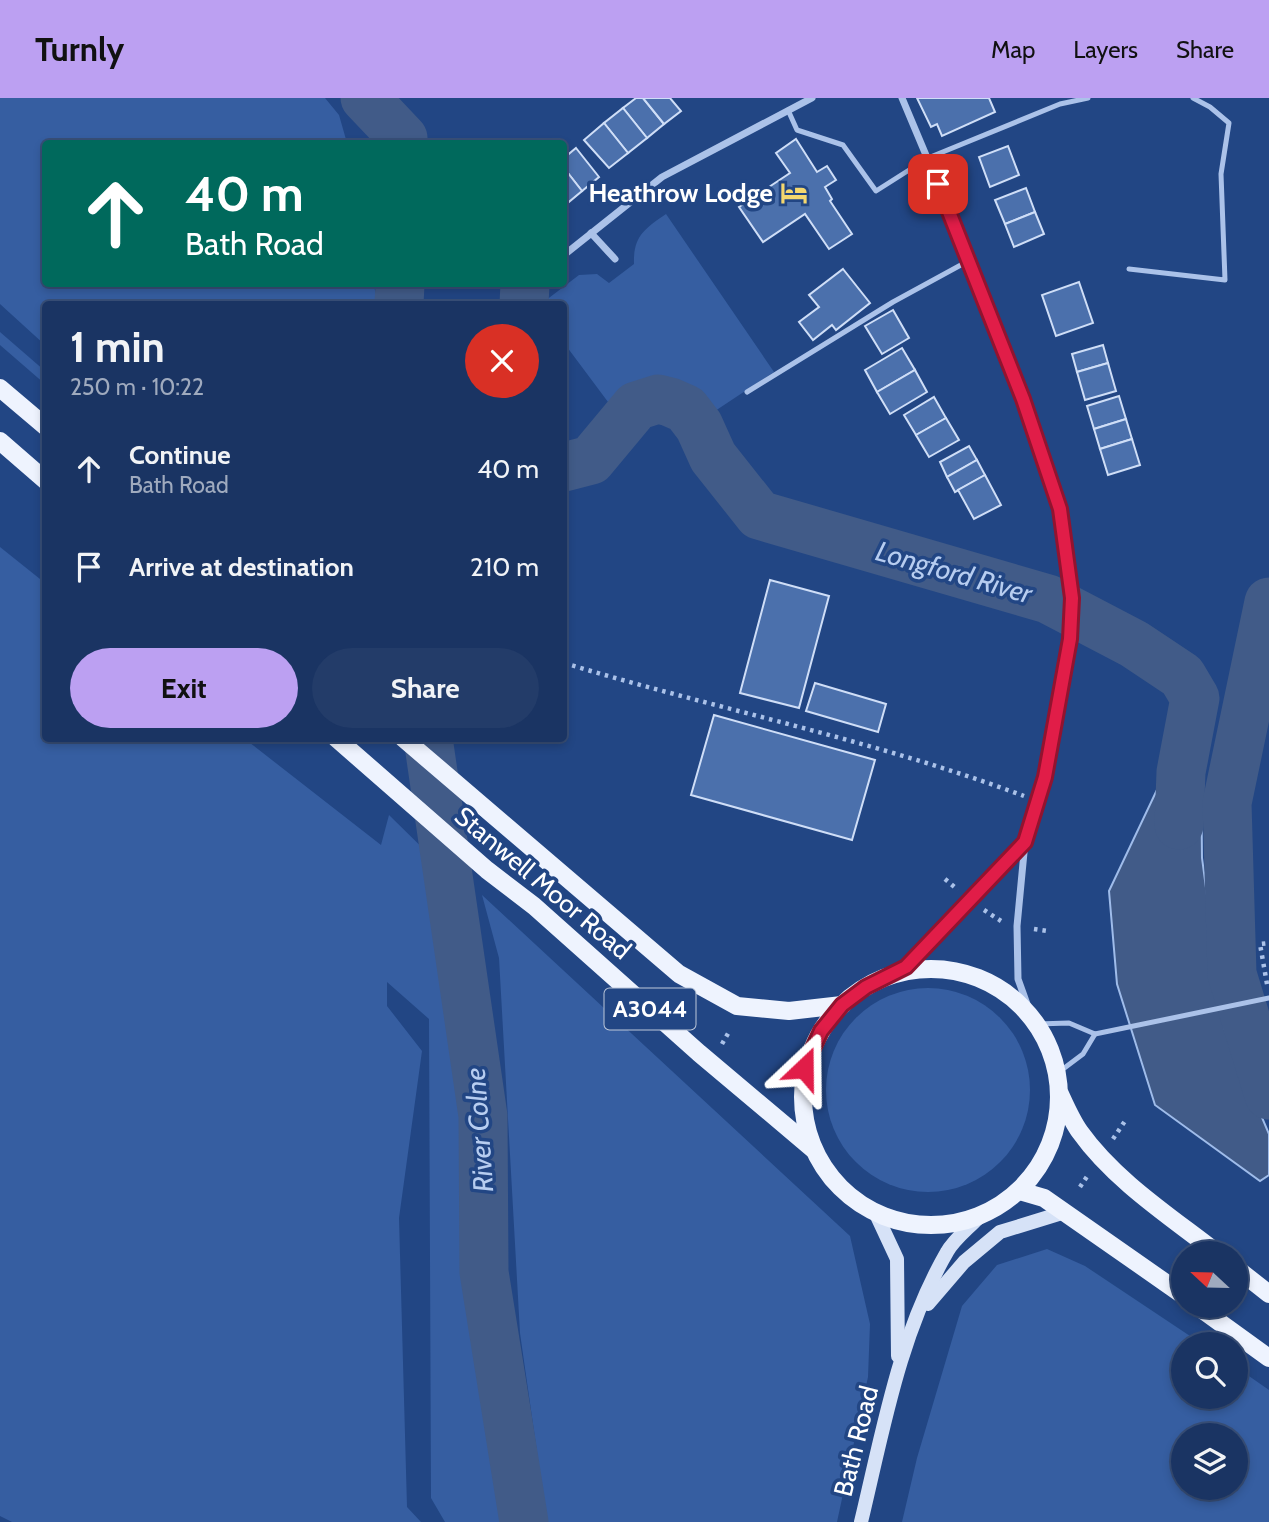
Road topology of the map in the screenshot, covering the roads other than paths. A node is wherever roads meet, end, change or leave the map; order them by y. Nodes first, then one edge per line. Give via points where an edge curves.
1 (811, 98) edge
2 (902, 98) edge
3 (1088, 98) edge
4 (1193, 98) edge
5 (788, 110) junction
6 (928, 158) junction
7 (592, 233) junction
8 (567, 253) edge
9 (615, 260) dead end
10 (970, 260) junction
11 (1129, 269) dead end
12 (0, 388) edge
13 (747, 392) dead end
14 (42, 424) edge
15 (0, 441) edge
16 (42, 478) edge
17 (340, 742) edge
18 (408, 742) edge
19 (1025, 842) junction
20 (906, 967) junction
21 (1269, 997) edge
22 (842, 1005) junction
23 (1034, 1021) junction
24 (1095, 1034) junction
25 (1059, 1072) junction
26 (1060, 1094) junction
27 (814, 1149) junction
28 (1020, 1191) junction
29 (1065, 1212) junction
30 (876, 1214) junction
31 (979, 1217) junction
32 (1202, 1241) edge
33 (1248, 1277) edge
34 (1171, 1287) edge
35 (1269, 1294) edge
36 (915, 1318) junction
37 (1214, 1318) edge
38 (1269, 1358) edge
39 (898, 1371) junction
40 (862, 1522) edge

1 - 5 street
2 - 6 street
3 - 6 lane via 1060,104
4 - 11 lane via 1229,123 1221,174 1225,280
5 - 6 lane via 797,130 843,145 876,191
5 - 7 street via 662,177
6 - 10 street
7 - 8 street
7 - 9 street
10 - 13 lane
10 - 19 street via 1060,509 1072,598 1070,639 1045,777
12 - 14 main road
15 - 16 main road
17 - 27 main road, Stanwell Moor Road / A3044
18 - 22 main road, Stanwell Moor Road / A3044 via 679,974 737,1006 789,1010
19 - 20 street
19 - 23 street via 1017,926 1018,979
20 - 22 main road
20 - 23 main road via 945,966 980,977 1005,992
21 - 24 lane
22 - 27 main road via 808,1054 800,1083 803,1117
23 - 24 lane via 1069,1023
23 - 25 main road
24 - 25 lane via 1083,1054
25 - 26 main road
26 - 28 main road via 1057,1127 1048,1151
26 - 32 main road via 1080,1132 1101,1157
27 - 30 main road via 847,1196
28 - 29 main road
28 - 31 main road
29 - 34 main road
29 - 36 street via 1000,1233 964,1262
30 - 31 main road via 906,1224 940,1226
30 - 39 street, Bath Road via 897,1259
31 - 36 street, Bath Road via 948,1250
33 - 35 main road
36 - 39 street, Bath Road
37 - 38 main road
39 - 40 street, Bath Road

